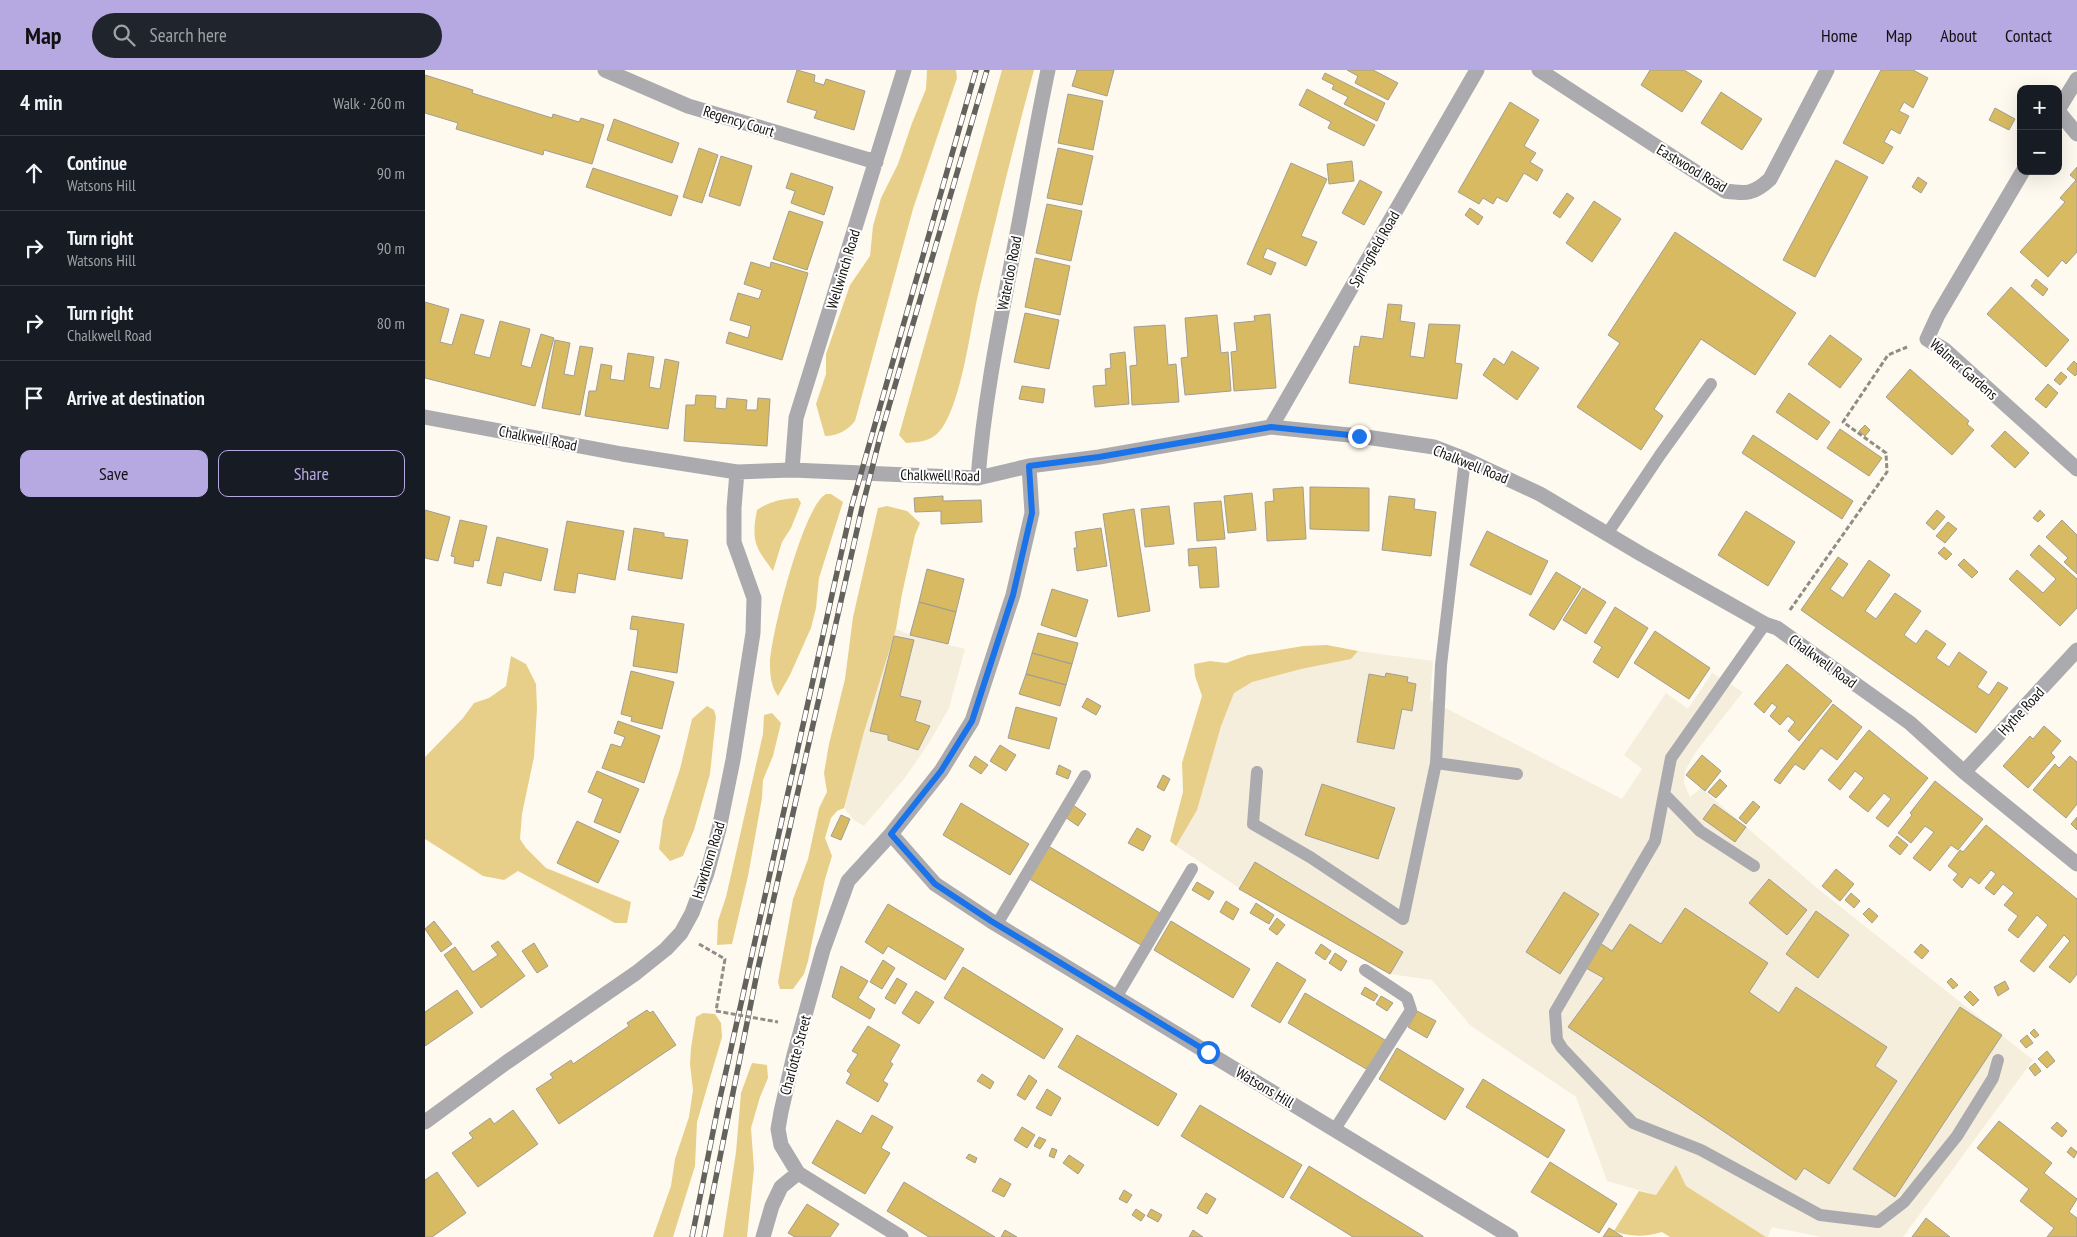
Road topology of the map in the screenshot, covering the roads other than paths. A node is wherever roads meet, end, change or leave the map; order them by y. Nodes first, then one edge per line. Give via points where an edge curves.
1 (605, 70) edge
2 (903, 70) edge
3 (1048, 70) edge
4 (1477, 70) edge
5 (1539, 70) edge
6 (1827, 70) edge
7 (2077, 79) edge
8 (2062, 104) edge
9 (2062, 116) edge
10 (2077, 134) edge
11 (876, 162) junction
12 (2021, 175) edge
13 (1711, 384) dead end
14 (425, 417) edge
15 (1271, 427) junction
16 (1465, 459) junction
17 (1029, 466) junction
18 (2077, 469) edge
19 (792, 470) junction
20 (737, 472) junction
21 (978, 478) junction
22 (1607, 534) junction
23 (1771, 626) junction
24 (2077, 650) edge
25 (1436, 763) junction
26 (1257, 772) dead end
27 (1964, 772) junction
28 (1517, 774) dead end
29 (1085, 776) dead end
30 (1665, 794) junction
31 (891, 834) junction
32 (2077, 864) edge
33 (1754, 866) dead end
34 (1192, 869) dead end
35 (997, 924) junction
36 (1365, 970) dead end
37 (1117, 996) junction
38 (1998, 1060) dead end
39 (425, 1122) edge
40 (1335, 1129) junction
41 (798, 1173) junction
42 (763, 1237) edge
43 (901, 1237) edge
44 (1511, 1237) edge

1 - 11 street, Regency Court via 688,106
2 - 11 street, Wellwinch Road
3 - 21 street, Waterloo Road via 1004,299
4 - 15 street, Springfield Road
5 - 6 street, Eastwood Road via 1725,191 1742,193 1759,190 1770,178
7 - 8 street
9 - 10 street
11 - 19 street, Wellwinch Road via 797,418
12 - 18 street, Walmer Gardens via 1938,315 1927,340 1945,350
13 - 22 lane
14 - 20 street, Chalkwell Road
15 - 16 street, Chalkwell Road via 1434,447
15 - 17 street, Chalkwell Road
16 - 22 street, Chalkwell Road via 1540,494
16 - 25 lane via 1441,665
17 - 21 street, Chalkwell Road
17 - 31 street via 1032,513 1013,595 972,721 941,771
19 - 20 street, Chalkwell Road
19 - 21 street, Chalkwell Road
20 - 39 street, Hawthorn Road via 734,542 754,598 753,633 719,829 692,912 681,933 636,973
22 - 23 street, Chalkwell Road
23 - 27 street, Chalkwell Road via 1910,723
23 - 30 lane via 1671,758
24 - 27 street, Hythe Road
25 - 26 lane via 1403,918 1253,824
25 - 28 lane
27 - 32 street, Chalkwell Road
29 - 35 lane
30 - 33 lane via 1700,831
30 - 38 lane via 1655,841 1555,1012 1557,1040 1562,1048 1633,1123 1701,1150 1820,1215 1878,1222 1904,1202 1957,1136 1993,1078
31 - 35 street, Watsons Hill via 935,884
31 - 41 street, Charlotte Street via 849,881 823,950 784,1092 779,1129 781,1145
34 - 37 lane
35 - 37 street, Watsons Hill
36 - 40 lane via 1407,998 1411,1010
37 - 40 street, Watsons Hill
40 - 44 street, Watsons Hill
41 - 42 street via 781,1187
41 - 43 street, Charlotte Street

